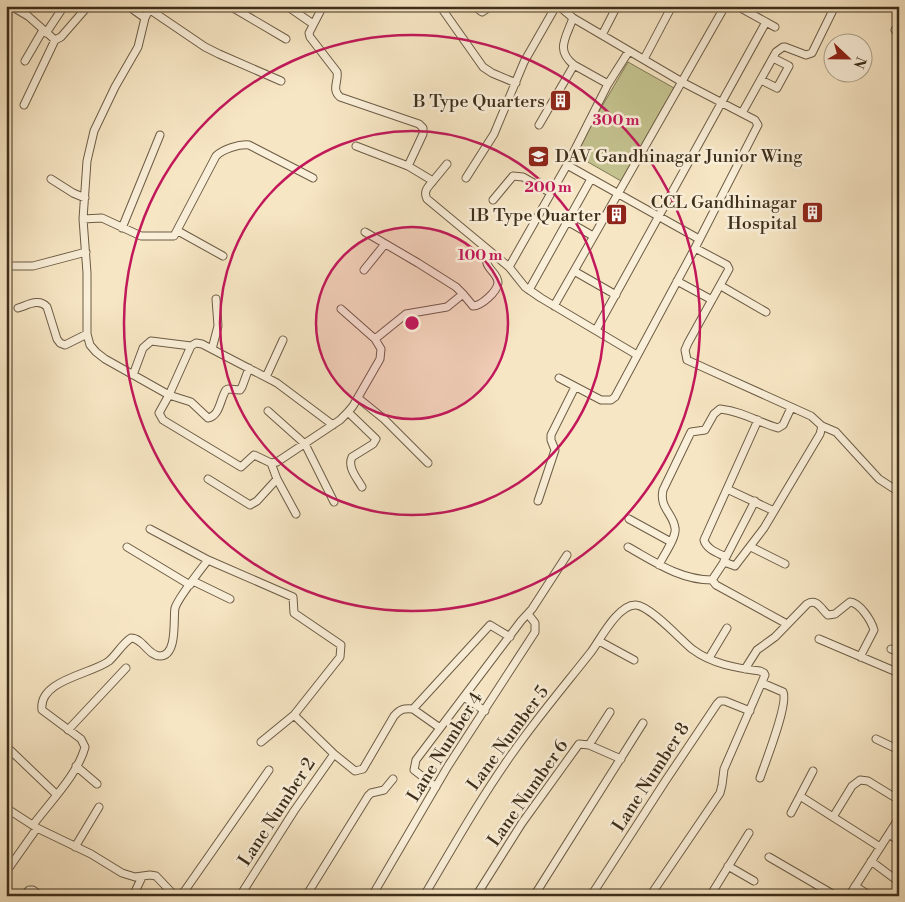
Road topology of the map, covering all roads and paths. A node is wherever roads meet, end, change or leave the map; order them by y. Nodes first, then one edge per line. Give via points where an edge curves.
1 (64, 6) edge
2 (88, 6) edge
3 (128, 6) edge
4 (230, 6) edge
5 (287, 6) edge
6 (323, 6) edge
7 (440, 6) edge
8 (474, 6) edge
9 (491, 6) edge
10 (558, 6) edge
11 (617, 6) edge
12 (672, 6) edge
13 (725, 6) edge
14 (737, 6) edge
15 (835, 6) edge
16 (15, 7) edge
17 (150, 8) edge
18 (145, 18) junction
19 (573, 18) junction
20 (766, 22) junction
21 (313, 24) junction
22 (776, 27) dead end
23 (45, 32) junction
24 (602, 35) junction
25 (286, 39) dead end
26 (55, 40) junction
27 (629, 51) junction
28 (773, 58) junction
29 (644, 59) junction
30 (25, 61) dead end
31 (574, 65) junction
32 (761, 80) junction
33 (281, 81) dead end
34 (682, 82) junction
35 (516, 83) junction
36 (608, 84) junction
37 (722, 103) junction
38 (24, 105) dead end
39 (742, 113) junction
40 (539, 125) dead end
41 (160, 135) dead end
42 (356, 146) dead end
43 (447, 164) dead end
44 (567, 165) junction
45 (408, 166) junction
46 (313, 178) dead end
47 (466, 178) dead end
48 (591, 178) junction
49 (51, 179) dead end
50 (433, 181) junction
51 (551, 193) junction
52 (617, 193) junction
53 (84, 198) junction
54 (493, 200) dead end
55 (659, 217) junction
56 (83, 219) junction
57 (567, 221) junction
58 (122, 228) junction
59 (178, 231) junction
60 (365, 232) dead end
61 (593, 236) junction
62 (699, 239) junction
63 (386, 244) junction
64 (695, 248) junction
65 (489, 251) junction
66 (86, 252) junction
67 (223, 256) dead end
68 (6, 266) edge
69 (509, 267) junction
70 (364, 270) dead end
71 (574, 271) junction
72 (677, 281) junction
73 (721, 286) junction
74 (528, 290) junction
75 (463, 294) junction
76 (616, 295) junction
77 (216, 299) dead end
78 (712, 300) junction
79 (554, 306) junction
80 (18, 308) dead end
81 (341, 308) dead end
82 (766, 312) dead end
83 (596, 330) junction
84 (87, 334) junction
85 (375, 339) junction
86 (283, 340) dead end
87 (191, 346) junction
88 (212, 349) junction
89 (637, 355) junction
90 (249, 368) junction
91 (133, 375) junction
92 (266, 377) junction
93 (559, 378) dead end
94 (575, 387) junction
95 (169, 395) junction
96 (358, 398) junction
97 (791, 408) junction
98 (268, 411) dead end
99 (348, 412) junction
100 (758, 420) junction
101 (332, 425) junction
102 (822, 426) junction
103 (305, 444) junction
104 (271, 463) junction
105 (428, 463) dead end
106 (277, 478) junction
107 (208, 479) dead end
108 (362, 488) dead end
109 (727, 489) junction
110 (899, 492) edge
111 (538, 501) dead end
112 (334, 502) dead end
113 (755, 502) junction
114 (774, 511) junction
115 (296, 514) dead end
116 (629, 519) dead end
117 (150, 529) dead end
118 (671, 542) junction
119 (127, 547) dead end
120 (628, 547) dead end
121 (751, 547) junction
122 (567, 555) dead end
123 (208, 560) junction
124 (725, 560) junction
125 (659, 564) junction
126 (785, 564) dead end
127 (712, 580) junction
128 (192, 583) junction
129 (230, 600) dead end
130 (528, 614) junction
131 (787, 624) junction
132 (727, 628) dead end
133 (510, 636) junction
134 (820, 639) dead end
135 (598, 641) junction
136 (860, 657) junction
137 (709, 658) junction
138 (634, 660) dead end
139 (126, 668) dead end
140 (745, 669) junction
141 (899, 673) edge
142 (762, 683) junction
143 (464, 697) junction
144 (413, 709) junction
145 (485, 711) junction
146 (750, 711) junction
147 (610, 712) dead end
148 (294, 715) junction
149 (643, 723) dead end
150 (440, 728) junction
151 (68, 730) junction
152 (876, 739) dead end
153 (262, 742) dead end
154 (589, 745) junction
155 (9, 749) dead end
156 (899, 750) edge
157 (334, 754) junction
158 (621, 759) junction
159 (76, 766) junction
160 (269, 770) dead end
161 (813, 771) dead end
162 (760, 778) dead end
163 (393, 779) dead end
164 (97, 784) dead end
165 (436, 787) junction
166 (56, 794) junction
167 (800, 796) junction
168 (899, 800) edge
169 (100, 807) dead end
170 (6, 808) edge
171 (790, 813) dead end
172 (833, 817) junction
173 (899, 818) edge
174 (35, 826) junction
175 (749, 833) dead end
176 (889, 834) junction
177 (899, 841) edge
178 (76, 847) junction
179 (880, 847) junction
180 (769, 857) dead end
181 (871, 862) junction
182 (9, 863) edge
183 (728, 866) junction
184 (6, 872) edge
185 (142, 877) junction
186 (754, 881) dead end
187 (899, 882) edge
188 (856, 886) junction
189 (24, 896) edge
190 (41, 896) edge
191 (133, 896) edge
192 (175, 896) edge
193 (181, 896) edge
194 (240, 896) edge
195 (306, 896) edge
196 (372, 896) edge
197 (424, 896) edge
198 (476, 896) edge
199 (534, 896) edge
200 (591, 896) edge
201 (650, 896) edge
202 (710, 896) edge
203 (836, 896) edge
204 (849, 896) edge
205 (870, 896) edge

1 - 23 street
2 - 26 street via 62,37
3 - 18 street
4 - 25 street
5 - 21 street
6 - 21 street
7 - 35 street via 483,67
8 - 9 street via 482,12
10 - 19 street
10 - 35 street via 530,50
11 - 24 street
12 - 29 street
13 - 34 street
14 - 20 street
15 - 28 street via 812,53 806,55 782,47
16 - 23 street
17 - 18 street
17 - 33 street via 219,54
18 - 53 street via 138,48 114,87 94,131
19 - 24 street
19 - 31 street via 563,53
20 - 22 street
20 - 37 street
21 - 45 street via 310,37 337,72 336,94 424,128
23 - 26 street
23 - 30 street
24 - 27 street
26 - 38 street
27 - 29 street
27 - 36 street
28 - 32 street
28 - 32 street via 789,66 787,70 777,88
29 - 34 street
31 - 36 street
31 - 40 street
32 - 39 street
34 - 37 street
34 - 52 street
35 - 47 street via 494,134
36 - 44 street
37 - 39 street
37 - 55 street
39 - 62 street via 758,125
41 - 58 street
42 - 45 street
43 - 50 street
44 - 48 street
44 - 51 street
45 - 50 street
46 - 59 street via 246,144 222,151 215,158
48 - 52 street
48 - 57 street
49 - 53 street
50 - 65 street via 425,190 427,199
51 - 54 street via 523,177 514,176
51 - 69 street
52 - 55 street
52 - 61 street
53 - 56 street
55 - 62 street
55 - 76 street
56 - 58 street via 102,218
56 - 66 street
57 - 61 street
57 - 74 street
58 - 59 street via 146,236 170,237
59 - 67 street
60 - 63 street
61 - 71 street
62 - 64 street
63 - 70 street
63 - 75 street
64 - 72 street
64 - 73 street via 727,265 728,273
65 - 69 street
65 - 75 street via 487,265 497,280 496,289 477,306 469,303
66 - 68 street via 33,266
66 - 84 street
69 - 74 street
71 - 76 street
71 - 79 street
72 - 78 street
72 - 89 street
73 - 78 street
73 - 82 street
74 - 79 street
75 - 85 street via 448,307 406,314
76 - 83 street
77 - 88 street via 218,326
78 - 97 street via 685,350 687,360
79 - 83 street
80 - 84 street via 39,301 43,303 57,339 65,345
81 - 85 street
83 - 89 street
84 - 91 street via 96,352
85 - 96 street via 382,354
86 - 92 street
87 - 88 street via 202,344
87 - 91 street via 150,341 143,348
87 - 95 street
88 - 90 street
89 - 94 street via 611,400 601,400
90 - 92 street
90 - 95 street via 240,390 226,390 214,417 208,418 191,402
91 - 95 street
92 - 101 street
93 - 94 street
94 - 111 street via 551,435 555,450
95 - 104 street via 159,413 163,420 238,466 244,466 254,455
96 - 99 street
96 - 105 street
97 - 100 street via 783,425 778,428
97 - 102 street via 811,416
98 - 103 street
99 - 101 street
99 - 108 street via 376,439 374,444 350,460
100 - 109 street
100 - 118 street via 734,411 720,410 705,430 691,432 662,498 675,526
101 - 103 street
102 - 110 street via 836,432 879,479
102 - 114 street
103 - 104 street via 278,462
103 - 112 street
104 - 106 street
106 - 107 street via 250,505
106 - 115 street
109 - 113 street
109 - 124 street via 704,540 708,548
113 - 114 street
113 - 124 street
114 - 121 street
116 - 118 street
117 - 123 street
118 - 125 street
119 - 128 street
120 - 125 street
121 - 124 street via 735,566
121 - 126 street
122 - 130 street
123 - 128 street
123 - 148 street via 293,597 294,613 341,645 340,657
124 - 127 street
125 - 127 street via 684,577
127 - 131 street
128 - 129 street
128 - 151 street via 175,609 176,624 172,644 166,654 155,655 131,638 110,660 60,682 50,690 43,700 42,710
130 - 133 street
130 - 145 street, Lane Number 4 via 535,632
131 - 136 street via 811,602 831,615 853,602 874,627
131 - 140 street via 757,650
132 - 137 street
133 - 143 street
133 - 144 street via 490,625
134 - 136 street
135 - 137 street, Lane Number 5 via 628,606 640,606
135 - 138 street
135 - 197 street, Lane Number 5 via 508,759
136 - 141 street
137 - 140 street
139 - 151 street
140 - 142 street via 764,672
142 - 146 street
142 - 162 street via 783,692 785,699
143 - 145 street
143 - 150 street
144 - 150 street
144 - 157 street via 404,708 394,716 363,770 355,772
145 - 165 street, Lane Number 4
146 - 200 street, Lane Number 8 via 725,700 717,704
146 - 201 street via 724,769 720,793
147 - 154 street
148 - 153 street
148 - 157 street, Lane Number 2
149 - 158 street
150 - 165 street via 414,766 417,773
151 - 159 street via 84,743
152 - 156 street
154 - 158 street, Lane Number 6
154 - 198 street, Lane Number 6 via 579,744 572,753
155 - 166 street
157 - 194 street, Lane Number 2
158 - 199 street
159 - 164 street
159 - 166 street
160 - 193 street
161 - 167 street
163 - 195 street via 384,790 368,796
165 - 196 street, Lane Number 4
166 - 174 street
167 - 171 street
167 - 172 street
168 - 172 street via 868,781 860,780 852,786
169 - 178 street
170 - 174 street
172 - 179 street
173 - 176 street
174 - 178 street
174 - 182 street
175 - 183 street
176 - 177 street
176 - 179 street
178 - 185 street via 128,876
179 - 181 street
180 - 203 street
181 - 187 street
181 - 188 street
182 - 184 street
183 - 186 street
183 - 202 street
185 - 191 street
185 - 192 street via 156,876
188 - 204 street
188 - 205 street
189 - 190 street via 33,890

